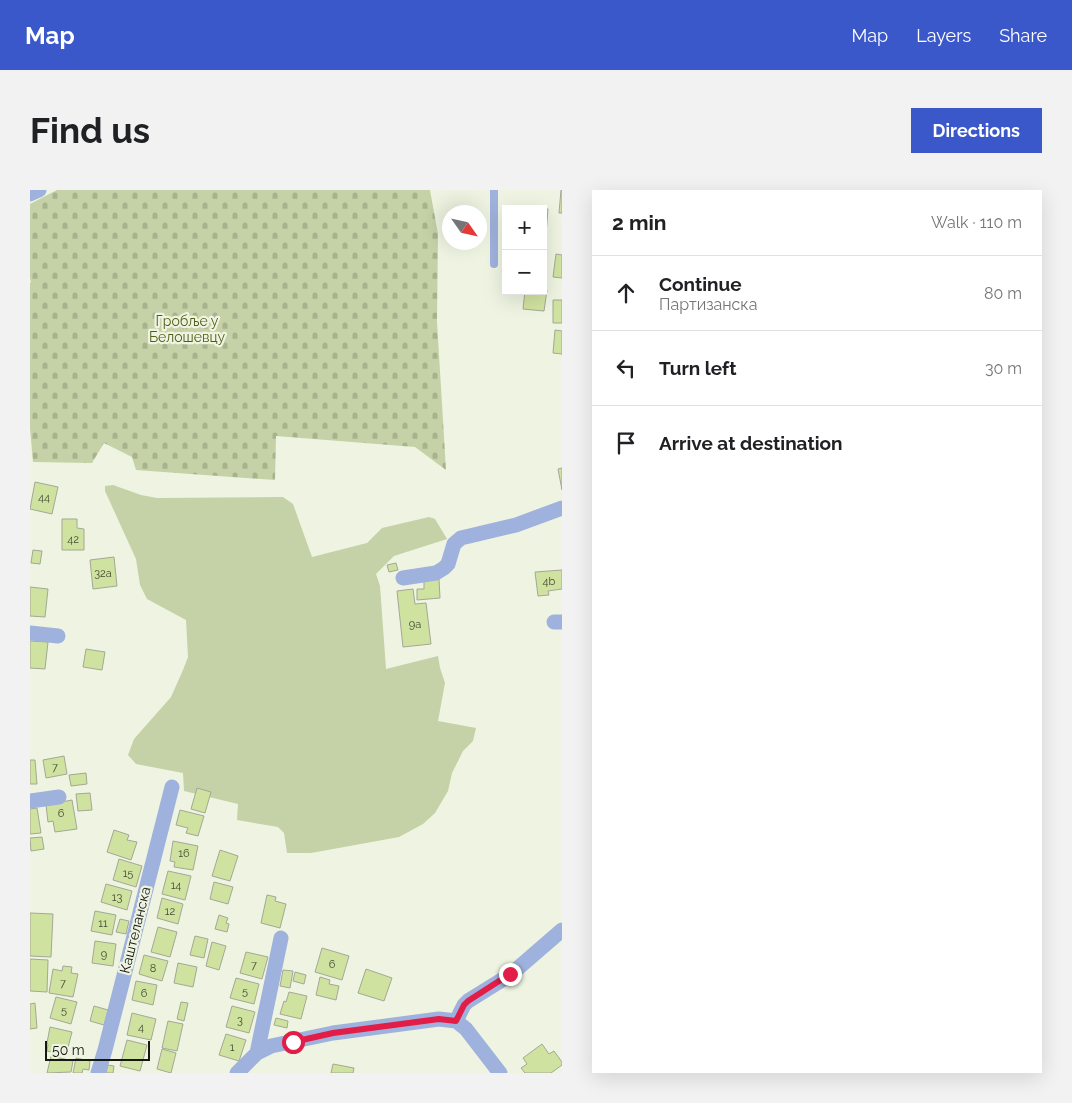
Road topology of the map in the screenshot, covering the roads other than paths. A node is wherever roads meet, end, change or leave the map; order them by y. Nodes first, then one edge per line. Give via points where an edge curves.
1 (39, 190) edge
2 (494, 190) edge
3 (30, 194) edge
4 (494, 264) dead end
5 (562, 508) edge
6 (403, 578) dead end
7 (30, 633) edge
8 (58, 636) dead end
9 (172, 788) dead end
10 (59, 797) dead end
11 (30, 801) edge
12 (562, 930) edge
13 (281, 938) dead end
14 (456, 1021) junction
15 (257, 1053) junction
16 (98, 1073) edge
17 (237, 1073) edge
18 (500, 1073) edge

1 - 3 street
2 - 4 lane
5 - 6 street via 516,525 461,538 454,544 444,568 436,573
7 - 8 street
9 - 16 street, Каштеланска
10 - 11 street
12 - 14 street via 510,974 468,1001
13 - 15 street
14 - 15 street via 439,1019 333,1033 272,1046
14 - 18 street
15 - 17 street

